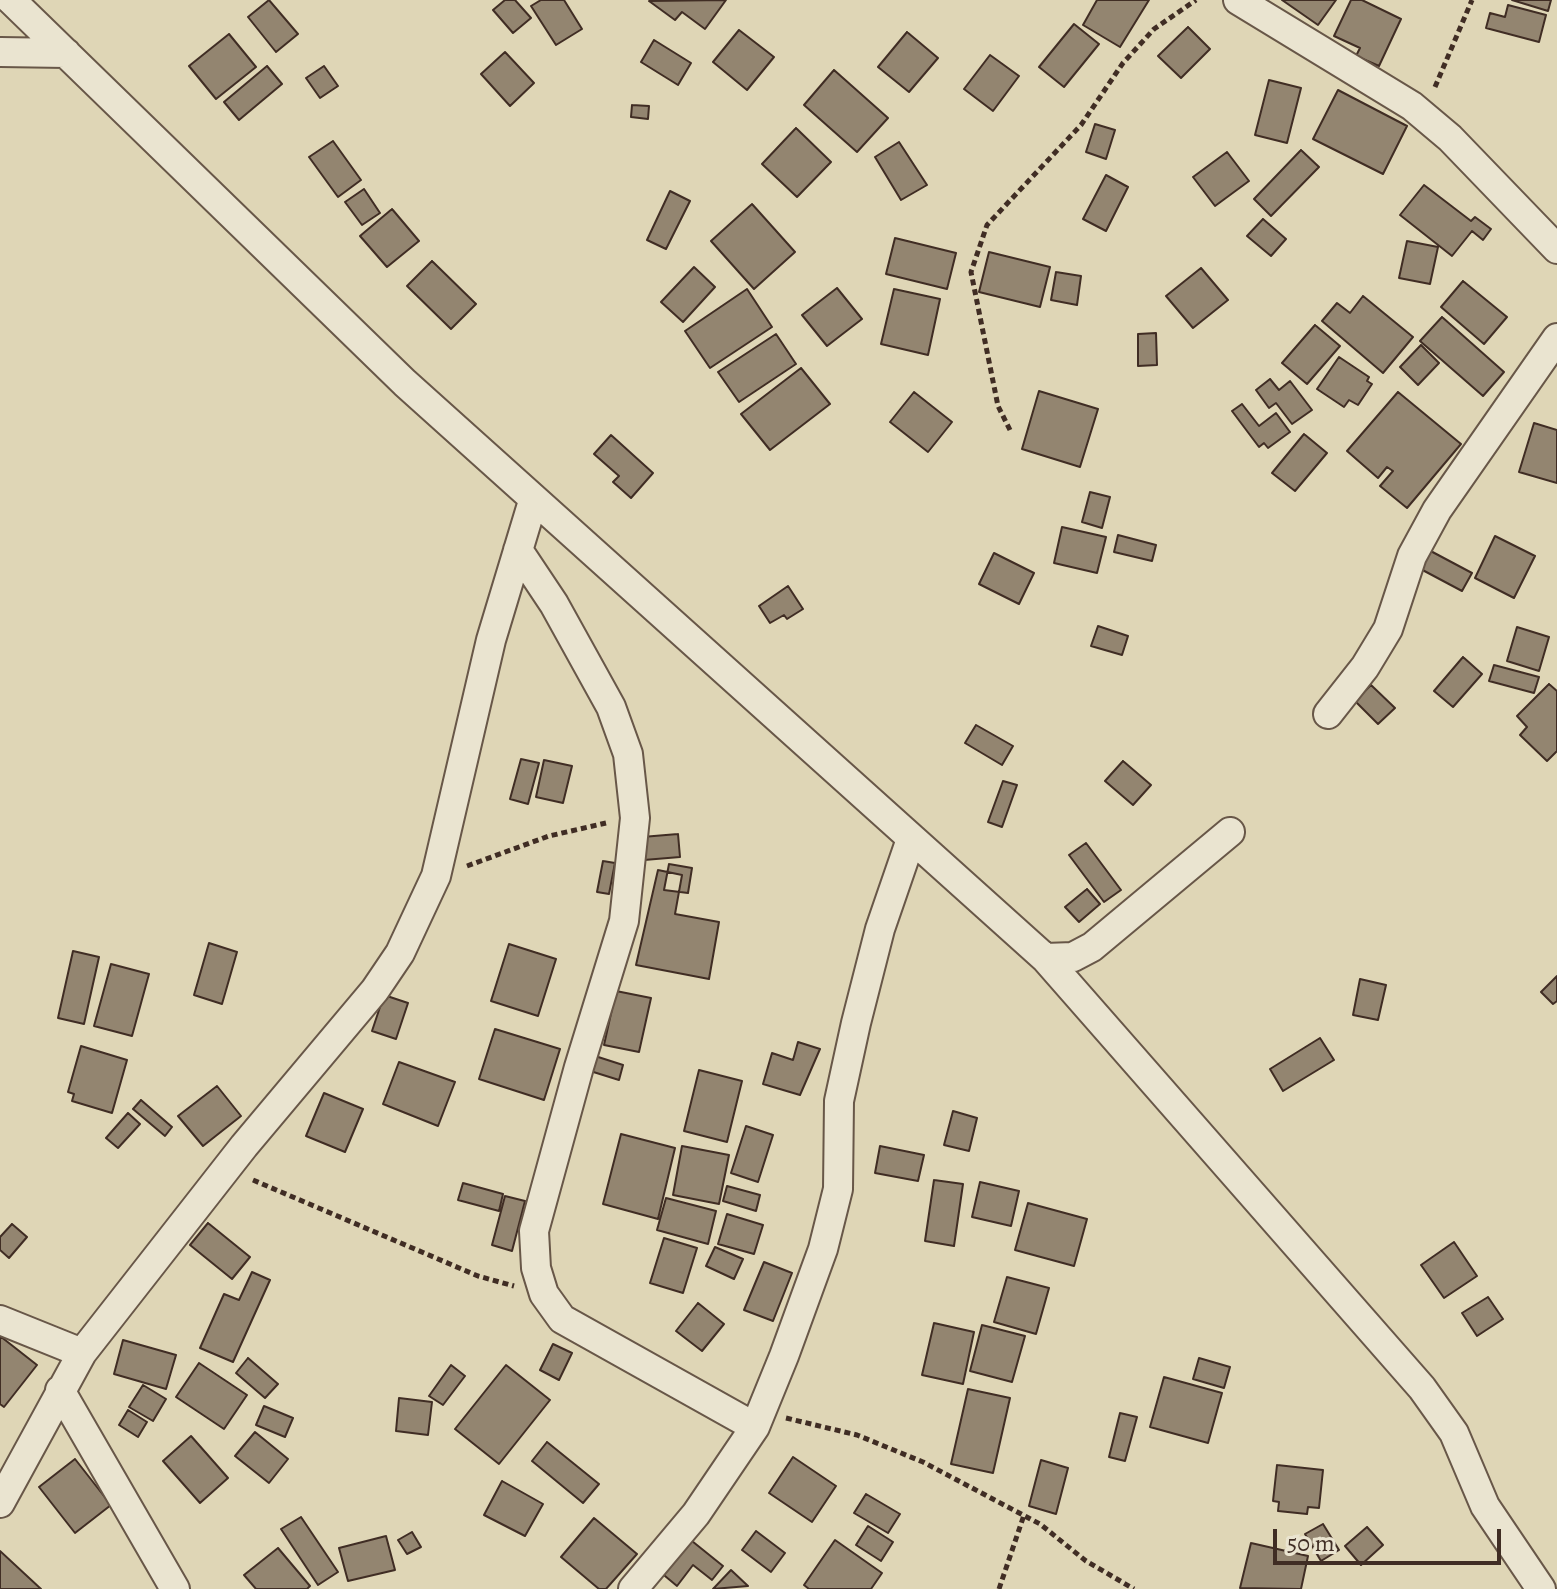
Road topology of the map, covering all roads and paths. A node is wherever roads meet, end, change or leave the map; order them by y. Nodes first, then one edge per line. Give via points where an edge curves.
1 (11, 0) edge
2 (1196, 0) edge
3 (1472, 0) edge
4 (1242, 1) edge
5 (0, 52) edge
6 (66, 53) junction
7 (1422, 115) junction
8 (1557, 249) edge
9 (1557, 338) edge
10 (1010, 430) dead end
11 (533, 501) junction
12 (518, 550) junction
13 (1328, 714) dead end
14 (635, 818) junction
15 (1230, 832) dead end
16 (911, 839) junction
17 (436, 876) junction
18 (1045, 958) junction
19 (226, 1168) junction
20 (544, 1294) junction
21 (0, 1320) edge
22 (82, 1353) junction
23 (60, 1390) junction
24 (758, 1420) junction
25 (0, 1503) edge
26 (1024, 1515) junction
27 (175, 1589) edge
28 (633, 1589) edge
29 (999, 1589) edge
30 (1134, 1589) edge
31 (1541, 1589) edge

1 - 6 street
2 - 10 path via 1154,29 1123,63 1081,125 987,225 971,272 998,406
3 - 7 path
4 - 7 street via 1368,76
5 - 6 street
6 - 11 street
7 - 8 street
9 - 13 street via 1437,510 1412,556 1388,629
11 - 12 street
11 - 16 street
12 - 14 street via 611,707 628,754
12 - 17 street via 491,640
14 - 17 path via 549,836
14 - 20 street via 624,921 534,1231
15 - 18 street via 1092,947 1073,957
16 - 18 street
16 - 24 street via 880,929 839,1101 838,1189 823,1249
17 - 19 street via 400,953 375,990
18 - 31 street via 1422,1388 1454,1433 1485,1506
19 - 20 path via 478,1276
19 - 22 street
20 - 24 street via 562,1319
21 - 22 street
22 - 23 street
23 - 25 street
23 - 27 street
24 - 26 path via 888,1445
24 - 28 street via 696,1514
26 - 29 path
26 - 30 path

